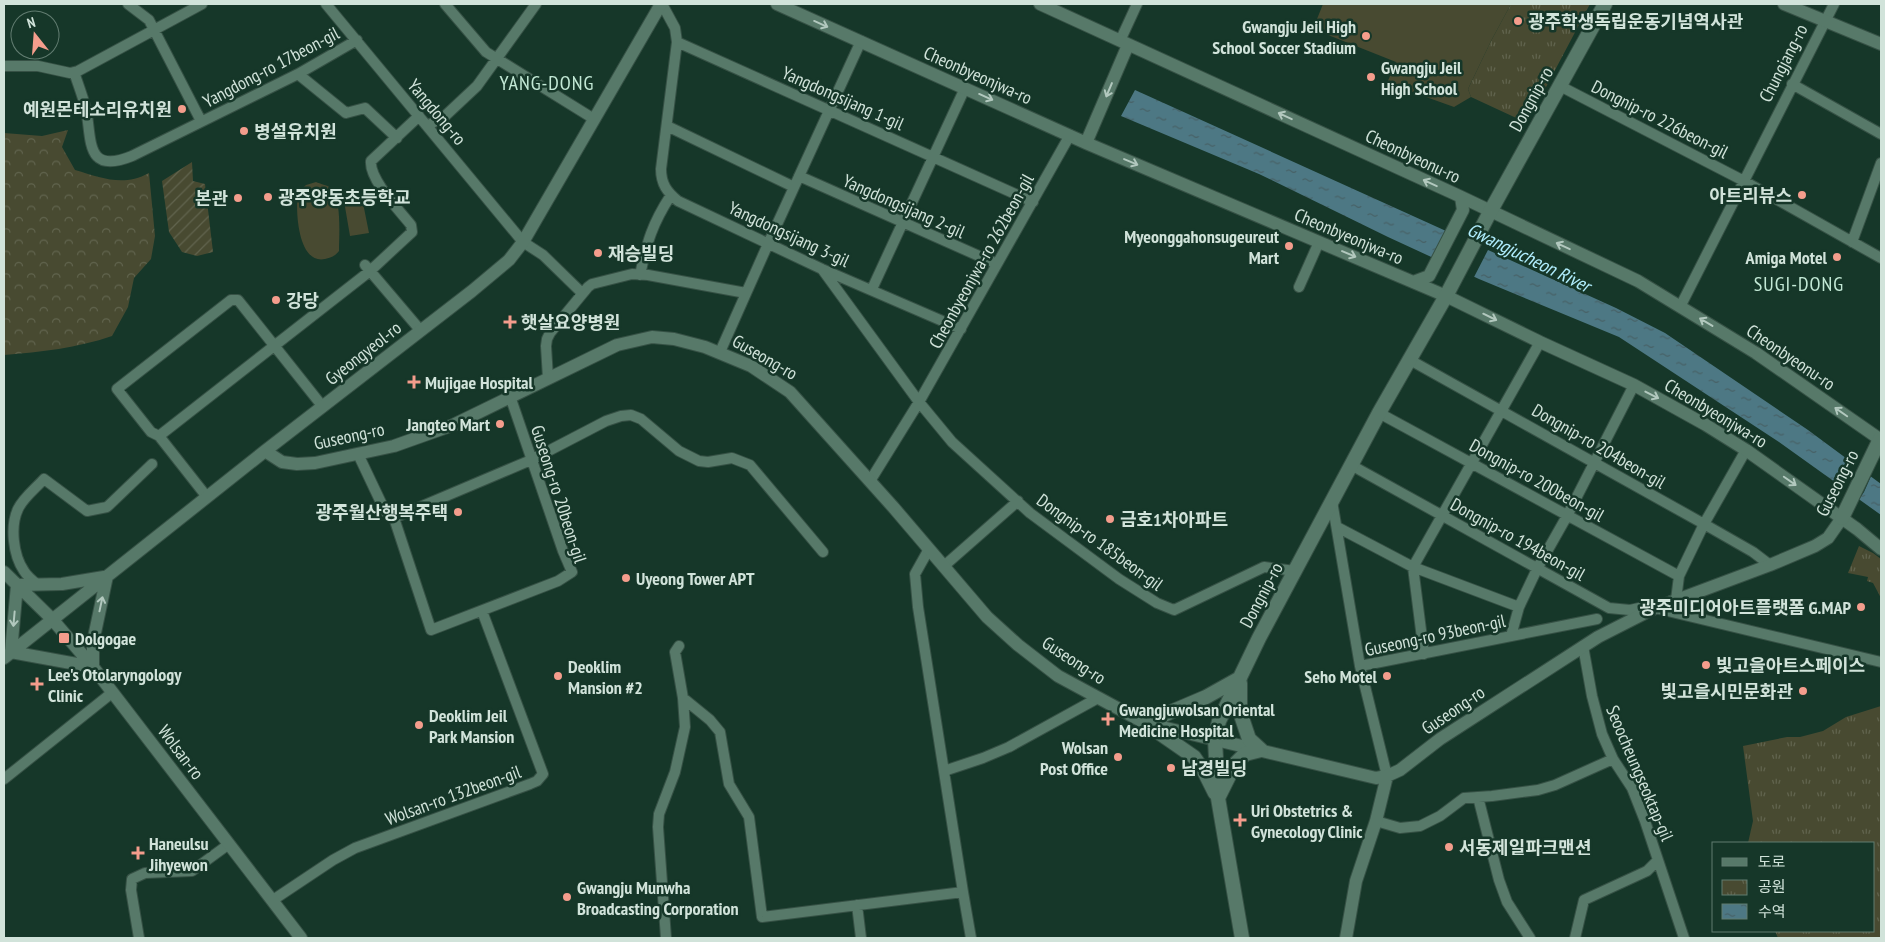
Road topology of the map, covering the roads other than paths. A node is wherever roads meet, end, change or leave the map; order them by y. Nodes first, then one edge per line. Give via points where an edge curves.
1 (128, 4) edge
2 (202, 4) edge
3 (326, 4) edge
4 (445, 4) edge
5 (536, 4) edge
6 (662, 4) edge
7 (777, 4) edge
8 (1040, 4) edge
9 (1137, 4) edge
10 (1605, 4) edge
11 (1784, 4) edge
12 (1834, 4) edge
13 (1825, 20) junction
14 (155, 30) junction
15 (357, 40) junction
16 (861, 41) junction
17 (677, 42) junction
18 (1124, 43) junction
19 (1881, 44) edge
20 (497, 60) junction
21 (4, 66) edge
22 (74, 72) junction
23 (298, 74) junction
24 (1792, 84) junction
25 (1560, 86) junction
26 (965, 88) junction
27 (830, 110) junction
28 (419, 116) junction
29 (594, 119) junction
30 (201, 121) junction
31 (427, 126) junction
32 (667, 126) junction
33 (1881, 134) edge
34 (1070, 135) junction
35 (397, 138) junction
36 (1086, 143) junction
37 (933, 157) junction
38 (1881, 163) edge
39 (799, 176) junction
40 (1744, 180) junction
41 (794, 187) junction
42 (672, 195) junction
43 (1033, 202) junction
44 (1462, 203) junction
45 (1488, 216) junction
46 (903, 223) junction
47 (523, 242) junction
48 (1319, 242) junction
49 (1852, 242) junction
50 (768, 244) junction
51 (1881, 258) edge
52 (997, 264) junction
53 (367, 268) junction
54 (822, 269) junction
55 (640, 275) junction
56 (1413, 282) junction
57 (1299, 287) dead end
58 (872, 289) junction
59 (1448, 292) junction
60 (582, 293) junction
61 (746, 293) junction
62 (1680, 307) junction
63 (961, 329) junction
64 (421, 331) junction
65 (1540, 342) junction
66 (273, 345) junction
67 (720, 352) junction
68 (1410, 360) junction
69 (548, 378) junction
70 (1634, 385) junction
71 (510, 396) junction
72 (919, 402) junction
73 (323, 407) junction
74 (1502, 410) junction
75 (1379, 413) junction
76 (158, 436) junction
77 (1881, 438) edge
78 (1746, 450) junction
79 (265, 451) junction
80 (358, 454) junction
81 (531, 460) junction
82 (1471, 463) junction
83 (1594, 463) junction
84 (152, 464) dead end
85 (1351, 465) junction
86 (870, 481) junction
87 (208, 497) junction
88 (1018, 501) junction
89 (1332, 501) junction
90 (1441, 515) junction
91 (1567, 516) junction
92 (394, 518) junction
93 (1842, 518) junction
94 (1704, 524) junction
95 (1337, 527) junction
96 (929, 549) junction
97 (1881, 549) edge
98 (823, 552) dead end
99 (1770, 565) junction
100 (944, 566) junction
101 (1413, 567) junction
102 (1537, 569) junction
103 (1295, 571) junction
104 (4, 572) edge
105 (107, 576) junction
106 (1679, 576) junction
107 (17, 585) junction
108 (38, 585) junction
109 (1676, 600) junction
110 (1601, 603) junction
111 (1519, 607) junction
112 (1655, 608) junction
113 (482, 611) junction
114 (1597, 619) junction
115 (52, 620) junction
116 (1605, 633) junction
117 (1511, 636) junction
118 (679, 646) dead end
119 (1583, 646) junction
120 (1424, 654) junction
121 (7, 655) edge
122 (1881, 662) edge
123 (1360, 666) junction
124 (93, 667) junction
125 (1240, 678) junction
126 (113, 692) junction
127 (683, 698) junction
128 (1098, 698) junction
129 (1145, 723) junction
130 (1214, 739) junction
131 (1261, 750) junction
132 (1613, 759) junction
133 (944, 771) junction
134 (1387, 776) junction
135 (4, 779) edge
136 (1478, 797) junction
137 (1218, 798) junction
138 (1376, 821) junction
139 (229, 844) junction
140 (1658, 860) junction
141 (964, 892) junction
142 (273, 900) junction
143 (857, 906) junction
144 (1525, 936) edge
145 (140, 938) edge
146 (301, 938) edge
147 (666, 938) edge
148 (861, 938) edge
149 (971, 938) edge
150 (1242, 938) edge
151 (1346, 938) edge
152 (1575, 938) edge
153 (1684, 938) edge

1 - 14 street via 149,20
2 - 14 street
3 - 15 street, Yangdong-ro
4 - 20 street via 475,40
5 - 20 street
6 - 17 street via 675,28
6 - 29 street, Gyeongyeol-ro
7 -> 16 street, Cheonbyeonjwa-ro
8 - 18 street, Cheonbyeonu-ro
9 - 18 street
10 - 25 main road, Dongnip-ro
11 - 13 street, Chungjang-ro
12 - 13 street, Chungjang-ro
13 - 19 street, Chungjang-ro
13 - 24 street, Chungjang-ro
14 - 22 street
14 - 30 street
15 - 23 street, Yangdong-ro 17beon-gil
15 - 28 street, Yangdong-ro
16 - 26 street, Cheonbyeonjwa-ro
16 - 27 street
17 - 27 street, Yangdongsijang 1-gil
17 - 32 street
18 -> 36 street
44 -> 18 street, Cheonbyeonu-ro
20 - 29 street
20 - 31 street via 477,86 445,116
21 - 22 street via 38,66
22 - 30 street, Yangdong-ro 17beon-gil via 86,108 90,147 104,160 120,161
23 - 30 street, Yangdong-ro 17beon-gil
23 - 35 street via 346,113 365,108
24 - 33 street
24 - 40 street, Chungjang-ro
25 - 40 street, Dongnip-ro 226beon-gil
25 - 45 main road, Dongnip-ro
26 -> 34 street, Cheonbyeonjwa-ro
26 - 37 street
27 - 37 street, Yangdongsijang 1-gil
27 - 39 street
28 - 31 street, Yangdong-ro
28 - 35 street
29 - 47 street, Gyeongyeol-ro
31 - 47 street, Yangdong-ro
32 - 41 street
32 - 42 street via 661,179
34 - 36 street, Cheonbyeonjwa-ro
34 - 43 street, Cheonbyeonjwa-ro 262beon-gil
35 - 53 street via 370,161 370,168 411,225 412,232
36 -> 48 street, Cheonbyeonjwa-ro
37 - 43 street, Yangdongsijang 1-gil
37 - 46 street
38 - 49 street
39 - 41 street
39 - 46 street, Yangdongsijang 2-gil
40 - 49 street, Dongnip-ro 226beon-gil
40 - 62 street
41 - 50 street
42 - 50 street, Yangdongsijang 3-gil via 678,201
42 - 55 street via 648,238
43 - 52 street, Cheonbyeonjwa-ro 262beon-gil
44 - 45 street, Cheonbyeonu-ro
44 - 56 street via 1429,276
45 - 59 main road, Dongnip-ro
62 -> 45 street, Cheonbyeonu-ro via 1638,281
46 - 52 street, Yangdongsijang 2-gil
46 - 58 street
47 - 60 street, Yangdong-ro via 542,255
47 - 64 street, Gyeongyeol-ro via 501,267
48 -> 56 street, Cheonbyeonjwa-ro
48 - 57 street
49 - 51 street, Dongnip-ro 226beon-gil
50 - 54 street, Yangdongsijang 3-gil
50 - 61 street
52 - 63 street, Cheonbyeonjwa-ro 262beon-gil
53 - 64 street
53 - 66 street
54 - 58 street, Yangdongsijang 3-gil
54 - 72 street, Dongnip-ro 185beon-gil
55 - 60 street via 592,284
55 - 61 street
56 - 59 street, Cheonbyeonjwa-ro
58 - 63 street, Yangdongsijang 3-gil
59 -> 65 street, Cheonbyeonjwa-ro
59 - 68 main road, Dongnip-ro
60 - 69 street via 547,339
61 - 67 street
77 -> 62 street, Cheonbyeonu-ro via 1756,353
63 - 72 street, Cheonbyeonjwa-ro 262beon-gil
64 - 73 street, Gyeongyeol-ro
65 - 70 street, Cheonbyeonjwa-ro
65 - 74 street
66 - 73 street
66 - 76 street
66 - 76 street via 238,300 231,300 117,389 151,432
67 - 69 street, Guseong-ro via 674,339 652,337 617,345
67 - 86 street, Guseong-ro via 751,366 790,392
68 - 74 street, Dongnip-ro 204beon-gil
68 - 75 main road, Dongnip-ro
69 - 71 street, Guseong-ro
70 -> 78 street, Cheonbyeonjwa-ro
70 - 83 street
71 - 80 street, Guseong-ro via 453,424 394,446
71 - 81 street, Guseong-ro 20beon-gil
72 - 86 street, Cheonbyeonjwa-ro 262beon-gil
72 - 88 street, Dongnip-ro 185beon-gil via 952,442
73 - 79 street, Gyeongyeol-ro
74 - 82 street
74 - 83 street, Dongnip-ro 204beon-gil
75 - 82 street, Dongnip-ro 200beon-gil
75 - 85 main road, Dongnip-ro
76 - 87 street
77 - 93 main road, Guseong-ro
78 -> 93 street, Cheonbyeonjwa-ro
78 - 94 street
79 - 80 street, Guseong-ro via 282,462 297,464
79 - 87 street, Gyeongyeol-ro
80 - 92 street via 385,511
81 - 92 street
81 - 98 street via 606,421 631,415 646,423 679,451 699,461 732,458 750,465
81 - 113 street, Guseong-ro 20beon-gil via 572,572 558,581
82 - 90 street
82 - 91 street, Dongnip-ro 200beon-gil
83 - 91 street
83 - 94 street, Dongnip-ro 204beon-gil
84 - 108 street via 107,507 87,511 44,479 20,506 14,527 14,546 20,563
85 - 89 main road, Dongnip-ro
85 - 90 street, Dongnip-ro 194beon-gil
86 - 96 street, Guseong-ro
87 - 105 street, Gyeongyeol-ro
88 - 100 street
88 - 103 street, Dongnip-ro 185beon-gil via 1119,579 1170,610 1264,567
89 - 95 street
89 - 103 main road, Dongnip-ro
90 - 101 street
90 - 102 street, Dongnip-ro 194beon-gil
91 - 102 street
91 - 106 street, Dongnip-ro 200beon-gil
92 - 113 street, Guseong-ro 20beon-gil via 431,630
93 - 97 street, Cheonbyeonjwa-ro
93 - 99 street, Guseong-ro via 1822,542
94 - 99 street, Dongnip-ro 204beon-gil
94 - 106 street
95 - 101 street
95 - 123 street
96 - 100 street, Guseong-ro
96 - 133 street via 915,574
99 - 109 street, Guseong-ro
100 - 128 street, Guseong-ro via 987,617 1018,645 1058,676
101 - 111 street
101 - 120 street
102 - 110 street, Dongnip-ro 194beon-gil
102 - 111 street
103 - 125 main road, Dongnip-ro
104 - 107 street, Wolsan-ro
105 - 108 street
105 - 115 street, Gyeongyeol-ro
124 -> 105 street via 93,642
106 - 109 street
107 - 108 street
107 - 115 street, Wolsan-ro
107 -> 121 street
109 - 110 street, Dongnip-ro 194beon-gil via 1630,610 1609,608
109 - 112 street, Guseong-ro
110 - 114 street
111 - 117 street
112 - 116 street, Guseong-ro
112 - 122 street
113 - 142 street, Wolsan-ro 132beon-gil via 543,774 530,784 355,848
114 - 116 street
114 - 117 street, Guseong-ro 93beon-gil
115 - 121 street, Gyeongyeol-ro
115 - 124 street, Wolsan-ro
116 - 119 street, Guseong-ro
117 - 120 street, Guseong-ro 93beon-gil
118 - 127 street via 675,652
119 - 132 street, Seoocheungseoktap-gil via 1595,713
119 - 134 street, Guseong-ro
120 - 123 street, Guseong-ro 93beon-gil
121 - 124 street
123 - 134 street, Guseong-ro 93beon-gil
124 - 126 street, Wolsan-ro
125 - 129 main road via 1206,697
125 - 130 main road, Dongnip-ro
125 - 131 main road via 1240,712 1249,739
126 - 135 street
126 - 139 street, Wolsan-ro
127 - 143 street via 720,732 729,784 748,817 762,917
127 - 147 street via 685,728 672,782 658,820
128 - 129 street, Guseong-ro
128 - 133 street via 1009,747
129 - 130 street, Guseong-ro
129 - 137 main road via 1194,757
130 - 131 street, Guseong-ro
130 - 137 main road, Dongnip-ro
131 - 134 street, Guseong-ro via 1364,776
131 - 137 main road via 1245,754 1235,764
132 - 136 street via 1538,790
132 - 140 street, Seoocheungseoktap-gil via 1632,788
133 - 141 street
134 - 138 street
136 - 138 street via 1461,799 1440,816 1420,826 1400,828
136 - 144 street via 1499,880
137 - 150 main road, Dongnip-ro
138 - 151 street via 1356,881
139 - 142 street, Wolsan-ro
139 - 145 street via 192,871 145,873 132,879
140 - 152 street via 1647,871 1584,900
140 - 153 street, Seoocheungseoktap-gil
141 - 143 street
141 - 149 street
142 - 146 street, Wolsan-ro
143 - 148 street

